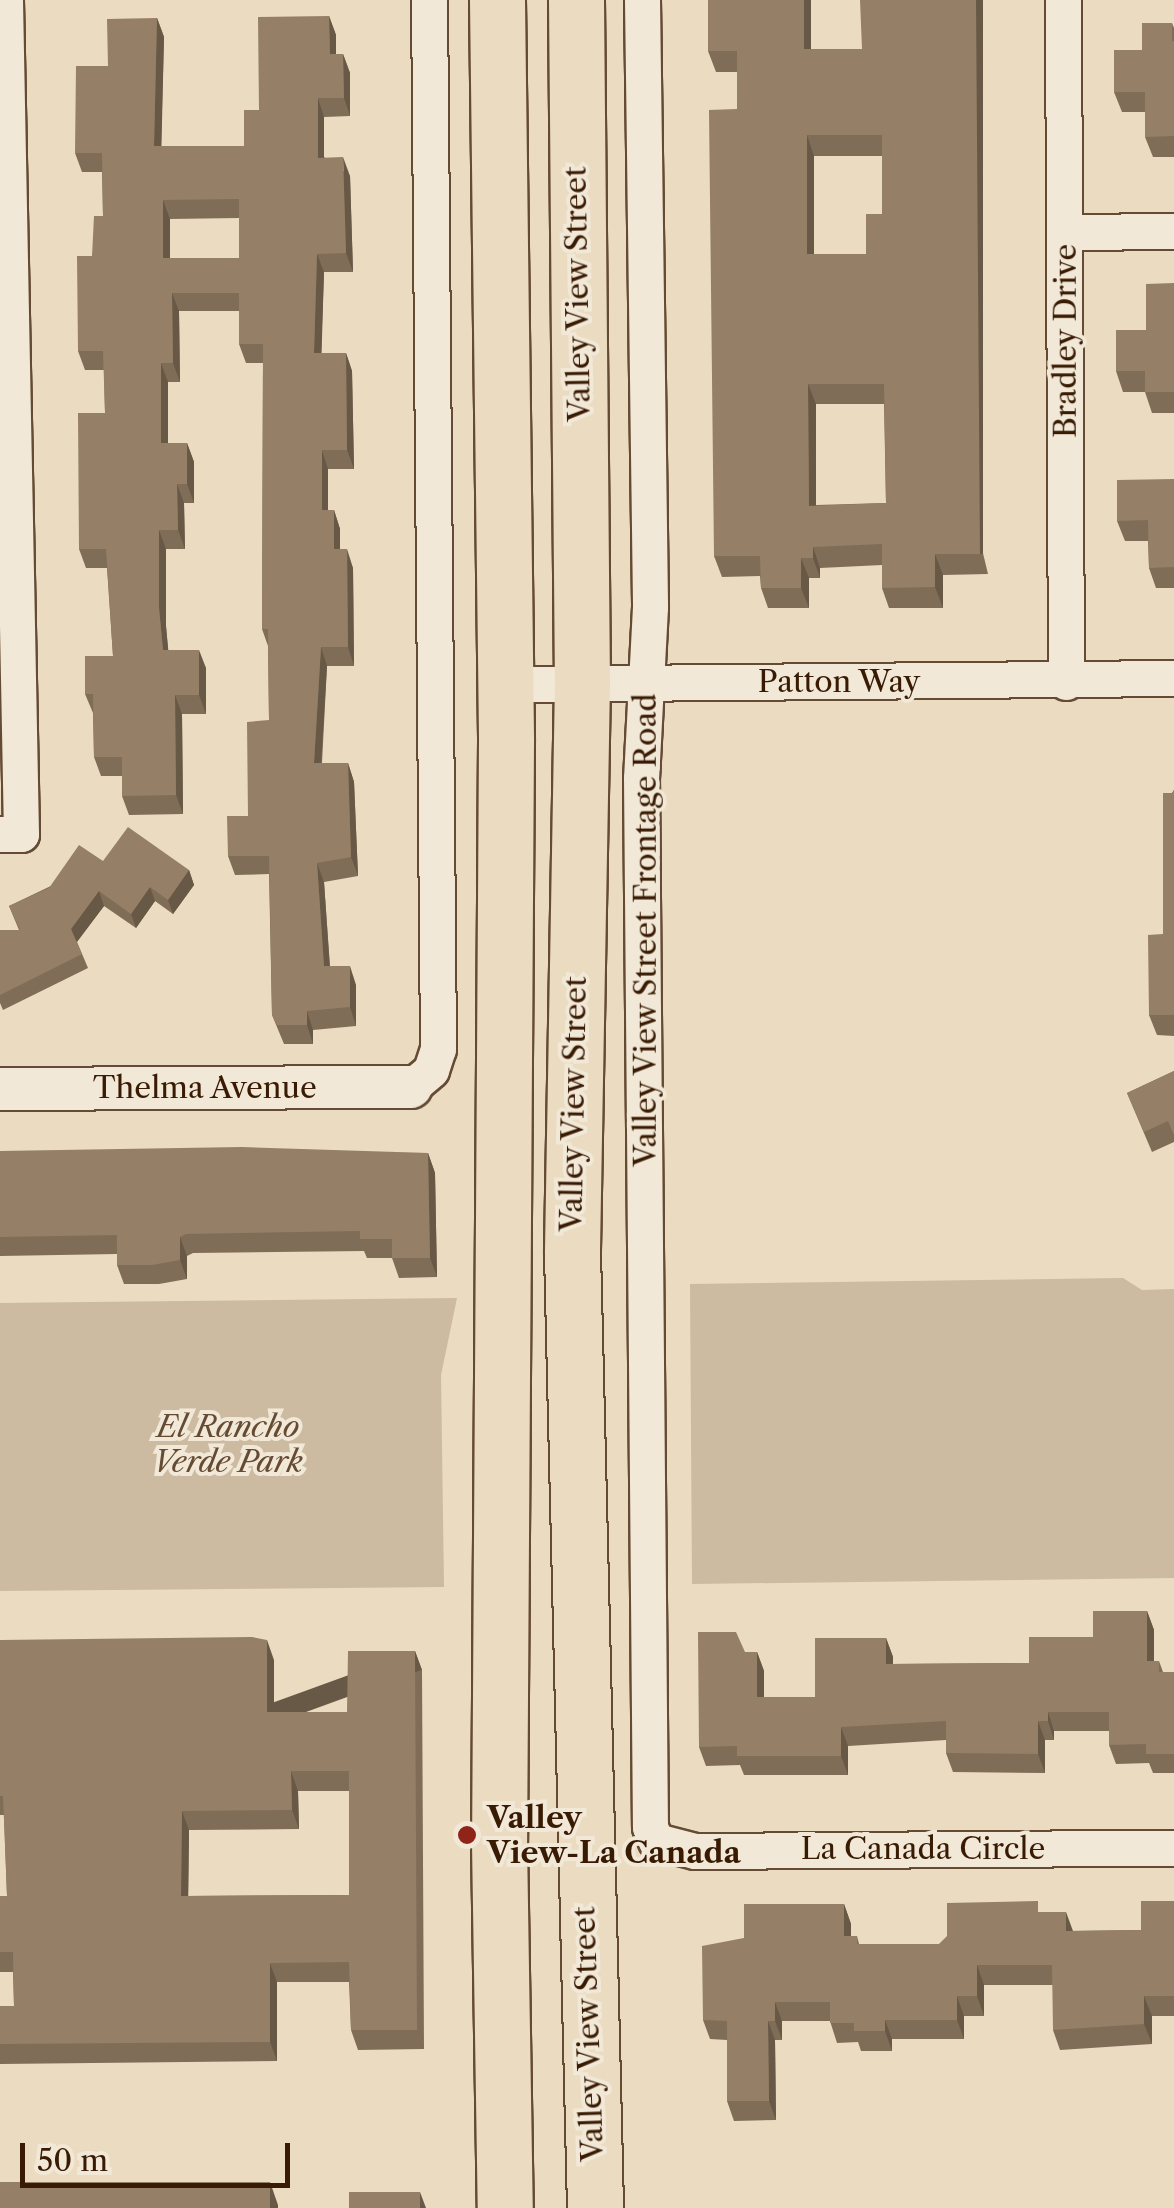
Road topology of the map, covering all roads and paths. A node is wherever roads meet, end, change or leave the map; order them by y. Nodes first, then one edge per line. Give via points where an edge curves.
1 (4, 0) edge
2 (429, 0) edge
3 (496, 0) edge
4 (576, 0) edge
5 (642, 0) edge
6 (1063, 0) edge
7 (1066, 232) junction
8 (1174, 232) edge
9 (1174, 678) edge
10 (582, 682) junction
11 (647, 682) junction
12 (1066, 682) junction
13 (504, 684) junction
14 (0, 834) edge
15 (410, 1087) joint
16 (0, 1089) edge
17 (499, 1842) junction
18 (583, 1842) junction
19 (1174, 1848) edge
20 (672, 1849) joint
21 (505, 2208) edge
22 (595, 2208) edge

1 - 14 street via 21,834
2 - 15 street via 438,1049 430,1070
3 - 13 main road
4 - 10 main road, Valley View Street
5 - 11 street, Valley View Street Frontage Road
6 - 7 street, Bradley Drive
7 - 8 street
7 - 12 street, Bradley Drive
9 - 12 street, Patton Way
10 - 11 street, Patton Way
10 - 13 street, Patton Way
10 - 18 main road, Valley View Street via 572,1252
11 - 12 street, Patton Way
11 - 20 street, Valley View Street Frontage Road via 641,778 650,1827 656,1841
13 - 17 main road
15 - 16 street, Thelma Avenue
17 - 18 main road
17 - 21 main road
18 - 22 main road, Valley View Street
19 - 20 street, La Canada Circle

